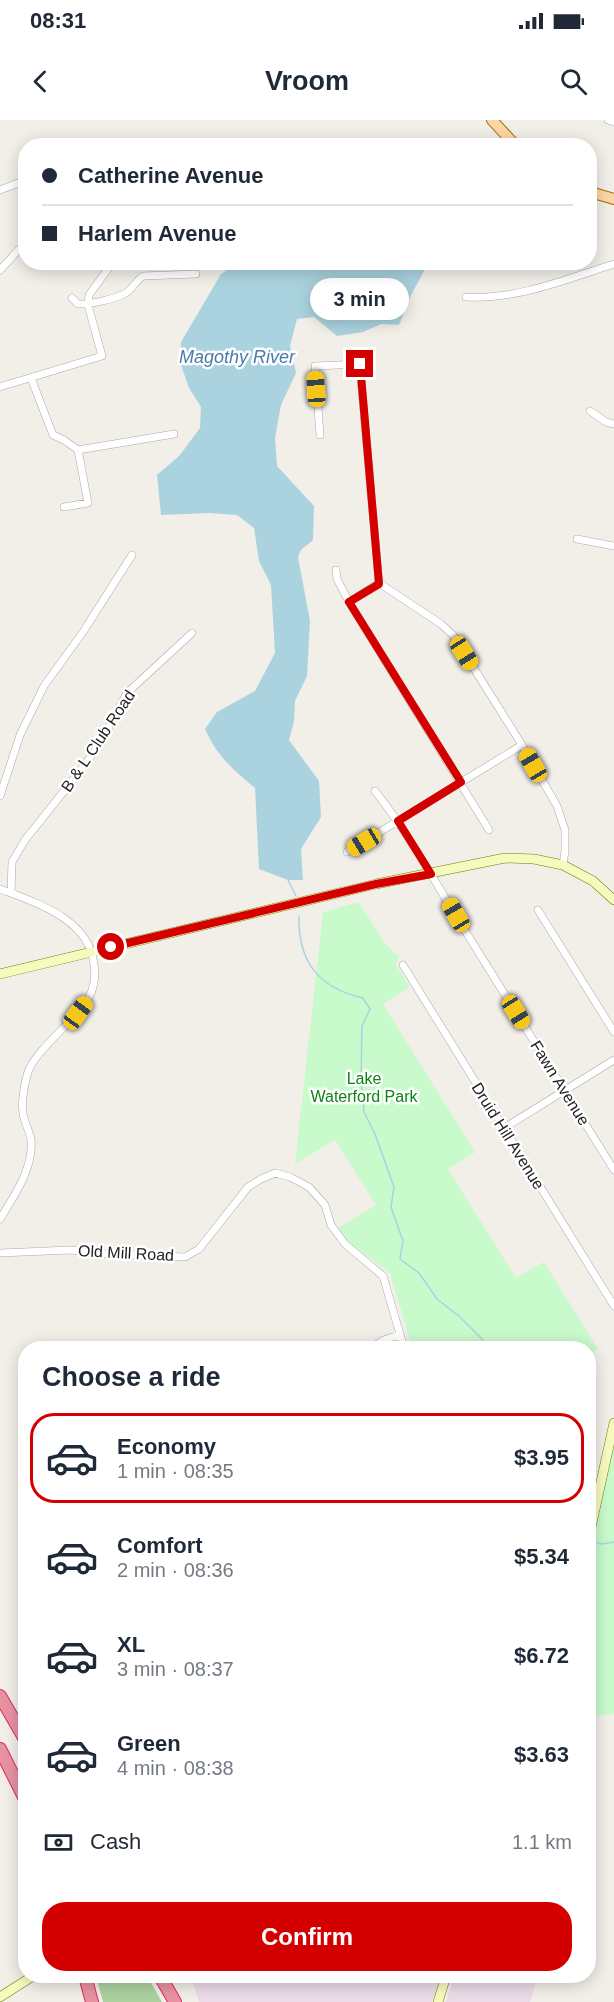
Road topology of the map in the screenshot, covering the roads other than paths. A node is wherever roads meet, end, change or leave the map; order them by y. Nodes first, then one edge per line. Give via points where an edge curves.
1 (608, 120) edge
2 (614, 122) edge
3 (494, 123) edge
4 (508, 138) edge
5 (18, 183) edge
6 (0, 190) edge
7 (597, 194) edge
8 (614, 199) edge
9 (18, 251) edge
10 (614, 264) edge
11 (0, 270) edge
12 (106, 270) edge
13 (596, 270) edge
14 (597, 270) edge
15 (196, 274) dead end
16 (466, 297) dead end
17 (72, 298) dead end
18 (88, 305) junction
19 (31, 378) junction
20 (0, 387) edge
21 (590, 411) dead end
22 (614, 424) edge
23 (174, 434) dead end
24 (320, 435) dead end
25 (78, 450) junction
26 (64, 507) dead end
27 (577, 539) dead end
28 (614, 546) edge
29 (132, 555) dead end
30 (336, 570) dead end
31 (379, 584) junction
32 (349, 602) junction
33 (192, 633) dead end
34 (522, 745) junction
35 (461, 782) junction
36 (375, 791) dead end
37 (0, 796) edge
38 (398, 821) junction
39 (489, 831) dead end
40 (347, 852) dead end
41 (563, 865) junction
42 (431, 874) junction
43 (0, 889) edge
44 (11, 893) junction
45 (614, 900) edge
46 (538, 910) dead end
47 (93, 951) junction
48 (403, 965) dead end
49 (0, 974) edge
50 (614, 1032) edge
51 (614, 1060) edge
52 (565, 1090) junction
53 (504, 1128) junction
54 (614, 1170) edge
55 (0, 1219) edge
56 (0, 1253) edge
57 (614, 1306) edge
58 (399, 1335) junction
59 (382, 1341) edge
60 (401, 1341) edge
61 (614, 1423) edge
62 (596, 1505) edge
63 (0, 1696) edge
64 (18, 1727) edge
65 (0, 1749) edge
66 (18, 1785) edge
67 (22, 1983) edge
68 (87, 1983) edge
69 (164, 1983) edge
70 (444, 1983) edge
71 (0, 1997) edge
72 (92, 2002) edge
73 (175, 2002) edge
74 (438, 2002) edge

1 - 2 street
3 - 4 main road
5 - 6 street
7 - 8 main road
9 - 11 street
10 - 14 street
12 - 18 street via 93,286
13 - 16 street via 532,291
15 - 18 street via 143,276 129,291
17 - 18 street via 78,304
18 - 19 street via 102,356
19 - 20 street
19 - 25 street via 52,435
21 - 22 street
23 - 25 street
24 - 31 street via 315,366 360,360
25 - 26 street via 88,503
27 - 28 street
29 - 37 street via 44,686 20,735
30 - 32 street
31 - 32 street
31 - 34 street via 453,635
32 - 35 street
33 - 44 street, B & L Club Road via 127,693 94,752 12,862
34 - 35 street
34 - 41 street via 557,806 565,830
35 - 38 street
35 - 39 street
36 - 38 street, Fawn Avenue
38 - 40 street
38 - 42 street, Fawn Avenue
41 - 42 street via 505,858
41 - 45 street via 593,881
42 - 47 street
42 - 52 street, Fawn Avenue
43 - 44 street
44 - 47 street via 79,928
46 - 50 street
47 - 49 street
47 - 55 street via 96,979 91,995 30,1065 22,1092 30,1139 29,1160
48 - 53 street, Druid Hill Avenue
51 - 52 street
52 - 53 street
52 - 54 street, Fawn Avenue
53 - 57 street, Druid Hill Avenue
56 - 58 street, Old Mill Road via 70,1250 185,1257 199,1249 248,1187 275,1173 309,1187 325,1205 331,1225 345,1244 383,1276
58 - 59 street
58 - 60 street, Old Mill Road
61 - 62 street
63 - 64 highway
65 - 66 highway
67 - 71 street
68 - 72 highway
69 - 73 highway
70 - 74 street

